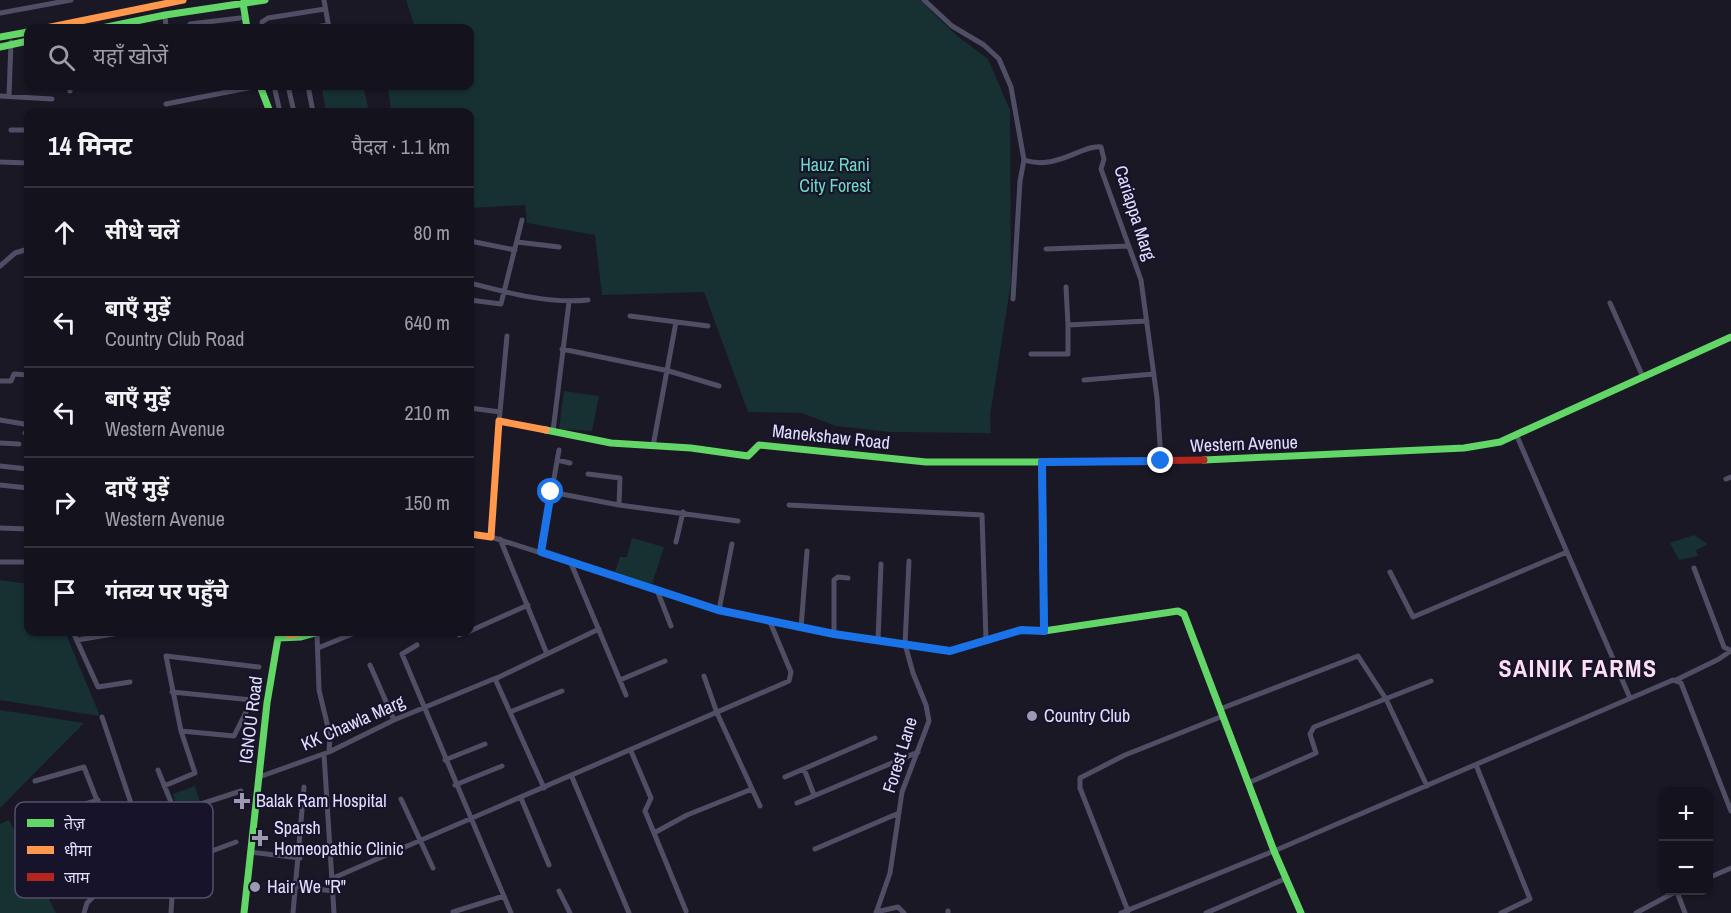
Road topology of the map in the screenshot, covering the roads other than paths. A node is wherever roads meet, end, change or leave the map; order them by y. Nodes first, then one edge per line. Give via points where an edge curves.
1 (71, 0) edge
2 (150, 0) edge
3 (183, 0) edge
4 (265, 0) edge
5 (324, 0) edge
6 (924, 0) edge
7 (172, 1) edge
8 (241, 4) junction
9 (145, 8) junction
10 (325, 9) junction
11 (0, 13) edge
12 (165, 15) junction
13 (240, 18) junction
14 (66, 24) edge
15 (125, 24) edge
16 (166, 24) edge
17 (190, 24) dead end
18 (241, 24) edge
19 (246, 24) edge
20 (262, 24) edge
21 (328, 24) edge
22 (24, 33) edge
23 (11, 35) junction
24 (0, 37) edge
25 (24, 42) edge
26 (11, 45) junction
27 (0, 46) edge
28 (238, 90) edge
29 (264, 90) edge
30 (275, 90) edge
31 (289, 90) edge
32 (309, 90) edge
33 (0, 96) edge
34 (9, 96) junction
35 (52, 99) dead end
36 (166, 104) dead end
37 (270, 108) edge
38 (279, 108) edge
39 (293, 108) edge
40 (312, 108) edge
41 (11, 130) dead end
42 (24, 130) edge
43 (1023, 160) junction
44 (0, 162) edge
45 (24, 163) edge
46 (522, 220) dead end
47 (474, 242) edge
48 (517, 242) junction
49 (1129, 246) junction
50 (559, 247) dead end
51 (1046, 249) dead end
52 (24, 250) edge
53 (515, 250) junction
54 (0, 266) edge
55 (474, 284) edge
56 (1066, 287) dead end
57 (505, 292) junction
58 (588, 300) dead end
59 (1013, 300) dead end
60 (474, 301) edge
61 (569, 302) junction
62 (1610, 303) dead end
63 (630, 316) dead end
64 (1147, 321) junction
65 (676, 322) junction
66 (1070, 325) junction
67 (708, 326) dead end
68 (507, 336) dead end
69 (1731, 337) edge
70 (562, 349) junction
71 (1031, 354) dead end
72 (669, 371) junction
73 (1154, 374) junction
74 (24, 375) edge
75 (1643, 376) junction
76 (1084, 380) dead end
77 (0, 381) edge
78 (719, 386) dead end
79 (474, 409) edge
80 (500, 412) junction
81 (0, 420) edge
82 (499, 421) junction
83 (24, 424) dead end
84 (553, 431) junction
85 (1516, 434) junction
86 (0, 443) edge
87 (19, 444) dead end
88 (653, 446) junction
89 (559, 450) dead end
90 (557, 460) junction
91 (1161, 461) junction
92 (1042, 462) junction
93 (570, 463) dead end
94 (0, 466) edge
95 (24, 469) edge
96 (588, 474) dead end
97 (0, 485) edge
98 (24, 488) edge
99 (551, 492) junction
100 (619, 505) junction
101 (789, 505) dead end
102 (683, 512) junction
103 (738, 521) dead end
104 (0, 528) edge
105 (24, 529) edge
106 (474, 535) edge
107 (491, 537) junction
108 (500, 538) junction
109 (676, 542) dead end
110 (732, 544) dead end
111 (807, 551) dead end
112 (541, 552) junction
113 (1567, 552) junction
114 (570, 561) junction
115 (909, 561) dead end
116 (0, 562) edge
117 (24, 562) edge
118 (881, 564) dead end
119 (1694, 568) dead end
120 (1390, 572) dead end
121 (848, 578) dead end
122 (657, 590) junction
123 (528, 605) junction
124 (718, 610) junction
125 (770, 622) junction
126 (671, 626) dead end
127 (801, 628) junction
128 (474, 629) edge
129 (599, 629) junction
130 (1044, 631) junction
131 (834, 634) junction
132 (75, 636) edge
133 (97, 636) edge
134 (286, 636) edge
135 (294, 636) edge
136 (318, 636) edge
137 (347, 636) edge
138 (278, 638) junction
139 (77, 640) junction
140 (878, 640) junction
141 (986, 640) junction
142 (905, 644) junction
143 (417, 645) dead end
144 (318, 648) junction
145 (1730, 652) edge
146 (547, 654) junction
147 (665, 661) dead end
148 (370, 665) dead end
149 (259, 667) dead end
150 (704, 676) dead end
151 (496, 678) junction
152 (620, 680) junction
153 (1676, 680) junction
154 (1431, 681) dead end
155 (130, 682) dead end
156 (172, 692) junction
157 (562, 692) dead end
158 (626, 695) dead end
159 (1630, 698) junction
160 (1386, 699) junction
161 (423, 708) junction
162 (510, 712) junction
163 (717, 713) junction
164 (1221, 713) junction
165 (102, 717) dead end
166 (394, 720) junction
167 (181, 731) junction
168 (875, 738) dead end
169 (485, 744) dead end
170 (631, 751) junction
171 (918, 752) junction
172 (326, 753) junction
173 (445, 760) junction
174 (1476, 765) junction
175 (502, 766) dead end
176 (804, 769) junction
177 (158, 770) dead end
178 (259, 777) junction
179 (572, 777) junction
180 (785, 777) dead end
181 (35, 781) dead end
182 (1248, 783) junction
183 (456, 785) junction
184 (164, 786) junction
185 (1427, 786) junction
186 (304, 787) dead end
187 (544, 788) junction
188 (752, 789) junction
189 (241, 791) dead end
190 (814, 795) junction
191 (521, 798) junction
192 (401, 799) dead end
193 (98, 800) joint
194 (92, 802) edge
195 (131, 802) edge
196 (171, 802) edge
197 (207, 802) edge
198 (796, 803) dead end
199 (760, 806) dead end
200 (1731, 811) edge
201 (899, 813) junction
202 (470, 819) junction
203 (654, 833) junction
204 (421, 841) junction
205 (236, 842) dead end
206 (815, 849) dead end
207 (213, 851) edge
208 (1274, 851) junction
209 (250, 852) junction
210 (300, 858) junction
211 (549, 865) dead end
212 (433, 868) dead end
213 (1731, 868) edge
214 (1713, 876) edge
215 (1287, 878) junction
216 (332, 879) junction
217 (297, 886) junction
218 (332, 891) junction
219 (559, 891) dead end
220 (1670, 895) edge
221 (1679, 895) edge
222 (504, 896) junction
223 (92, 898) edge
224 (172, 898) edge
225 (686, 911) dead end
226 (453, 912) edge
227 (876, 912) edge
228 (1128, 912) edge
229 (84, 913) edge
230 (171, 913) edge
231 (244, 913) edge
232 (293, 913) edge
233 (334, 913) edge
234 (511, 913) edge
235 (570, 913) edge
236 (629, 913) edge
237 (903, 913) edge
238 (1121, 913) edge
239 (1206, 913) edge
240 (1301, 913) edge
241 (1502, 913) edge
242 (1636, 913) edge
243 (1686, 913) edge

1 - 11 street
2 - 9 street
3 - 7 street
4 - 8 street
5 - 10 street
6 - 43 street via 952,26 999,59 1011,87
7 - 9 street
8 - 12 street
8 - 13 street
8 - 19 street
9 - 14 street
10 - 20 street via 268,18
10 - 21 street
12 - 15 street
12 - 16 street
13 - 17 street
13 - 18 street
22 - 23 street
23 - 24 street
23 - 26 street
25 - 26 street
26 - 27 street
26 - 34 street
28 - 36 street
29 - 37 street
30 - 38 street
31 - 39 street
32 - 40 street
33 - 34 street
34 - 35 street
41 - 42 street
43 - 49 street, Cariappa Marg via 1034,164 1061,160 1100,146 1104,159 1101,169
43 - 59 street
44 - 45 street
46 - 48 street
47 - 53 street
48 - 50 street
48 - 53 street
49 - 51 street
49 - 64 street, Cariappa Marg via 1141,280
52 - 54 street
53 - 57 street
55 - 57 street
56 - 66 street
57 - 60 street via 499,305
57 - 61 street
58 - 61 street
61 - 70 street
62 - 75 street
63 - 65 street
64 - 66 street
64 - 73 street, Cariappa Marg
65 - 67 street
65 - 72 street
66 - 71 street via 1066,355
68 - 80 street
69 - 75 street, Western Avenue
70 - 72 street
70 - 84 street
72 - 78 street
72 - 88 street
73 - 76 street
73 - 91 street, Cariappa Marg
74 - 77 street via 14,374 11,381
75 - 85 street, Western Avenue
79 - 80 street
80 - 82 street
81 - 83 street
82 - 84 street, Manekshaw Road
82 - 107 street
84 - 88 street, Manekshaw Road via 611,443
85 - 91 street, Western Avenue via 1492,444 1464,448
85 - 113 street
86 - 87 street
88 - 92 street, Manekshaw Road via 748,456 759,445 926,462
89 - 90 street
90 - 93 street
90 - 99 street
91 - 92 street, Western Avenue
92 - 130 street
94 - 95 street
96 - 100 street via 620,478
97 - 98 street
99 - 100 street
99 - 112 street
100 - 102 street
101 - 141 street via 982,515
102 - 103 street
102 - 109 street
104 - 105 street
106 - 107 street
107 - 108 street
108 - 112 street
108 - 123 street
110 - 124 street
111 - 127 street
112 - 114 street
113 - 120 street via 1413,617
113 - 159 street
114 - 122 street
114 - 129 street
115 - 142 street, Forest Lane
116 - 117 street
118 - 140 street
119 - 145 street via 1724,647
121 - 131 street via 834,580
122 - 124 street
122 - 126 street
123 - 128 street
123 - 146 street
124 - 125 street
125 - 127 street
125 - 163 street via 791,679
127 - 131 street
129 - 146 street, KK Chawla Marg
129 - 152 street
130 - 141 street via 1027,630
130 - 164 street via 1182,612
131 - 140 street
132 - 139 street
133 - 139 street
134 - 138 street
135 - 138 street
136 - 144 street
137 - 144 street
138 - 178 street, IGNOU Road
139 - 155 street via 98,687
140 - 142 street
141 - 142 street via 950,651
142 - 171 street, Forest Lane via 929,714
143 - 161 street via 402,653
144 - 172 street via 319,690 330,736
145 - 153 street
146 - 151 street, KK Chawla Marg
147 - 152 street
148 - 166 street
149 - 156 street via 169,655 165,660
150 - 163 street
151 - 161 street, KK Chawla Marg
151 - 162 street
152 - 158 street
153 - 159 street
153 - 200 street via 1681,683
154 - 160 street
156 - 167 street
156 - 167 street via 252,700 234,736
157 - 162 street
159 - 174 street
160 - 164 street via 1358,656
160 - 182 street via 1314,727 1310,734 1316,753
160 - 185 street
161 - 166 street, KK Chawla Marg
161 - 173 street
162 - 187 street
163 - 170 street
163 - 188 street
164 - 182 street
164 - 228 street via 1080,778 1080,788
165 - 195 street
166 - 172 street, KK Chawla Marg
167 - 184 street via 195,773
168 - 176 street
169 - 173 street
170 - 179 street
170 - 203 street via 651,798 645,811
171 - 190 street
171 - 201 street, Forest Lane via 902,792
172 - 178 street, KK Chawla Marg
172 - 216 street
173 - 183 street
174 - 185 street
174 - 241 street via 1530,899
175 - 183 street
176 - 180 street
176 - 190 street
177 - 184 street
178 - 209 street, IGNOU Road
179 - 187 street
179 - 236 street
181 - 193 street via 84,767
182 - 208 street
183 - 202 street
184 - 196 street
185 - 208 street
186 - 210 street
187 - 191 street
188 - 199 street
188 - 203 street
189 - 197 street
190 - 198 street
191 - 202 street
191 - 211 street
192 - 204 street
193 - 194 street
201 - 206 street
201 - 227 street, Forest Lane via 890,873
202 - 204 street
202 - 222 street
203 - 225 street
204 - 212 street
204 - 216 street
205 - 207 street
208 - 215 street
208 - 228 street
209 - 210 street
209 - 231 street, IGNOU Road
210 - 217 street
213 - 214 street
215 - 239 street
215 - 240 street
216 - 218 street
217 - 218 street
217 - 232 street
218 - 233 street
219 - 235 street
220 - 242 street
221 - 243 street
222 - 226 street
222 - 234 street
223 - 229 street
224 - 230 street
227 - 237 street via 895,907
228 - 238 street

